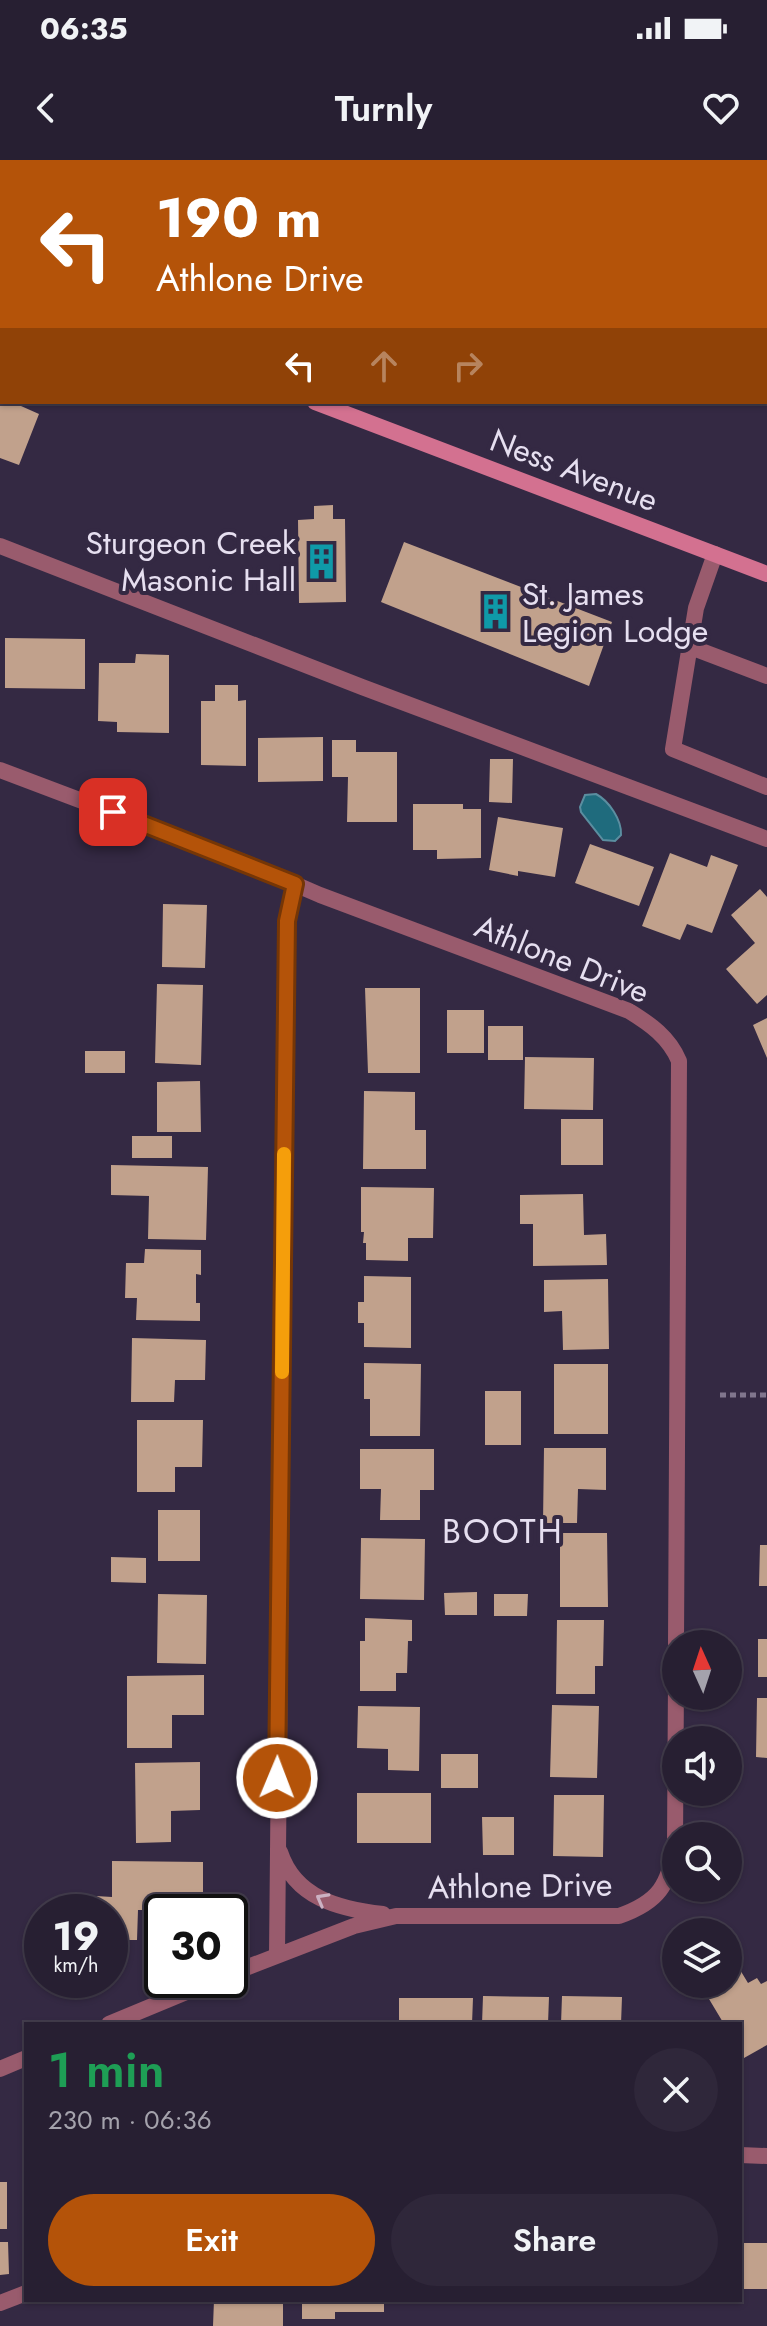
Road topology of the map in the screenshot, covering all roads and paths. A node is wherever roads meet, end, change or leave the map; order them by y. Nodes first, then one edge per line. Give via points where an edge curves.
1 (320, 404) edge
2 (0, 546) edge
3 (715, 554) junction
4 (767, 574) edge
5 (688, 646) junction
6 (767, 676) edge
7 (0, 770) edge
8 (767, 787) edge
9 (767, 839) edge
10 (295, 884) junction
11 (720, 1395) dead end
12 (767, 1395) edge
13 (676, 1630) edge
14 (676, 1710) edge
15 (277, 1841) junction
16 (396, 1916) junction
17 (277, 1955) junction
18 (248, 1967) edge
19 (172, 1998) edge
20 (114, 2022) edge
21 (24, 2059) edge
22 (0, 2069) edge
23 (742, 2155) edge
24 (767, 2156) edge
25 (24, 2294) edge
26 (0, 2303) edge

1 - 3 main road, Ness Avenue
2 - 9 street
3 - 4 main road, Ness Avenue
3 - 5 street
5 - 6 street
5 - 8 street via 673,749
7 - 10 street, Athlone Drive
10 - 13 street, Athlone Drive via 629,1011 672,1045 679,1061
10 - 15 street via 287,921
11 - 12 path
14 - 16 street, Athlone Drive via 671,1870 657,1895 641,1908 619,1916
16 -> 15 street, Athlone Drive via 331,1905 306,1890 292,1878
15 - 17 street
16 - 17 street, Athlone Drive
17 - 18 street, Athlone Drive
19 - 20 street
21 - 22 street
23 - 24 street
25 - 26 street

